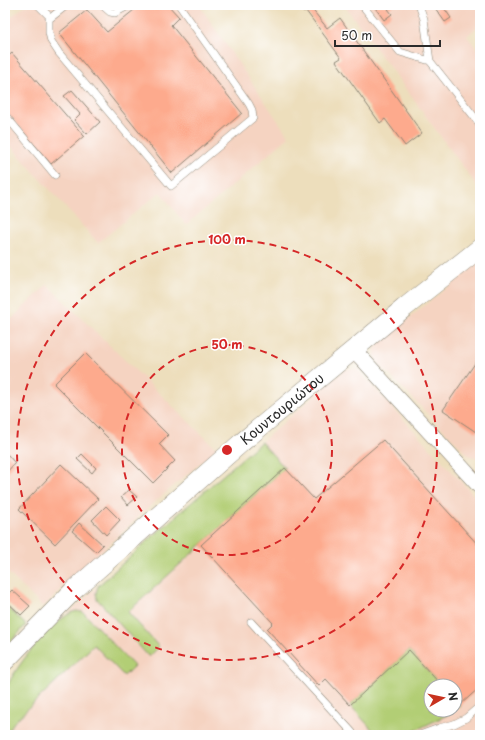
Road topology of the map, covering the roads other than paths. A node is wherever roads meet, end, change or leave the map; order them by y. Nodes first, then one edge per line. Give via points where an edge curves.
1 (38, 5) edge
2 (67, 5) edge
3 (102, 5) edge
4 (130, 5) edge
5 (179, 5) edge
6 (362, 5) edge
7 (419, 5) edge
8 (50, 17) junction
9 (430, 61) junction
10 (5, 115) edge
11 (480, 124) edge
12 (55, 175) dead end
13 (480, 248) edge
14 (354, 350) junction
15 (480, 487) edge
16 (251, 622) dead end
17 (5, 661) edge
18 (480, 706) edge
19 (352, 732) dead end
20 (420, 735) edge

1 - 8 lane
2 - 8 lane
3 - 4 lane via 115,13
5 - 8 lane via 249,104 253,118 171,186 59,53 51,41
6 - 9 lane via 400,52
7 - 9 lane via 424,19
9 - 11 lane
10 - 12 lane
13 - 14 street, Κουντουριώτου
14 - 15 street
14 - 17 street, Κουντουριώτου via 241,443 74,590
16 - 19 lane
18 - 20 lane via 454,724

